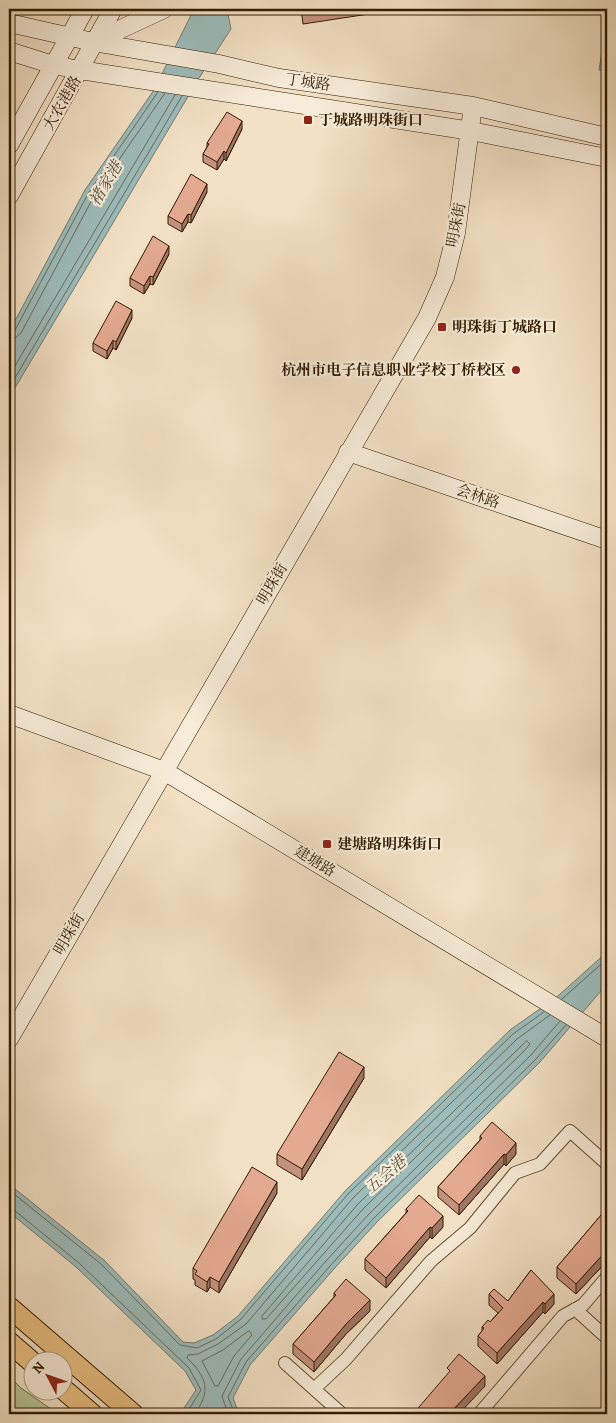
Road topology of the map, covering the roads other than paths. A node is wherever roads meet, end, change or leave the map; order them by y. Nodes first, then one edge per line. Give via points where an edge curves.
1 (85, 9) edge
2 (113, 9) edge
3 (164, 9) edge
4 (9, 23) edge
5 (70, 36) junction
6 (93, 42) junction
7 (9, 51) edge
8 (53, 65) junction
9 (80, 70) junction
10 (473, 106) junction
11 (471, 131) junction
12 (607, 137) edge
13 (9, 145) edge
14 (607, 158) edge
15 (9, 196) edge
16 (348, 452) junction
17 (607, 540) edge
18 (9, 714) edge
19 (164, 771) junction
20 (9, 1038) edge
21 (607, 1038) edge
22 (607, 1164) edge
23 (607, 1277) edge
24 (9, 1307) edge
25 (574, 1310) junction
26 (607, 1338) edge
27 (9, 1342) edge
28 (22, 1353) edge
29 (284, 1363) dead end
30 (314, 1389) junction
31 (72, 1397) edge
32 (92, 1414) edge
33 (133, 1414) edge
34 (342, 1414) edge
35 (479, 1414) edge

1 - 5 street, 大农港路
2 - 6 street, 大农港路
3 - 6 street
4 - 5 street, 丁城路
5 - 6 street, 丁城路
5 - 8 street, 大农港路
6 - 9 street, 大农港路
6 - 10 street, 丁城路 via 279,78
7 - 8 street, 丁城路
8 - 9 street, 丁城路
8 - 13 street, 大农港路
9 - 11 street, 丁城路
9 - 15 street, 大农港路
10 - 11 street, 明珠街
10 - 12 street, 丁城路
11 - 14 street, 丁城路
11 - 16 street, 明珠街 via 456,233 445,276 427,318
16 - 17 street, 会林路
16 - 19 street, 明珠街
18 - 19 street, 建塘路
19 - 20 street, 明珠街
19 - 21 street, 建塘路
22 - 30 street via 570,1131 540,1164 516,1173 470,1228 431,1261 346,1359
23 - 25 street via 583,1305
24 - 33 main road
25 - 26 street
25 - 35 street via 562,1316
27 - 28 main road
29 - 30 street
30 - 34 street
31 - 32 main road

